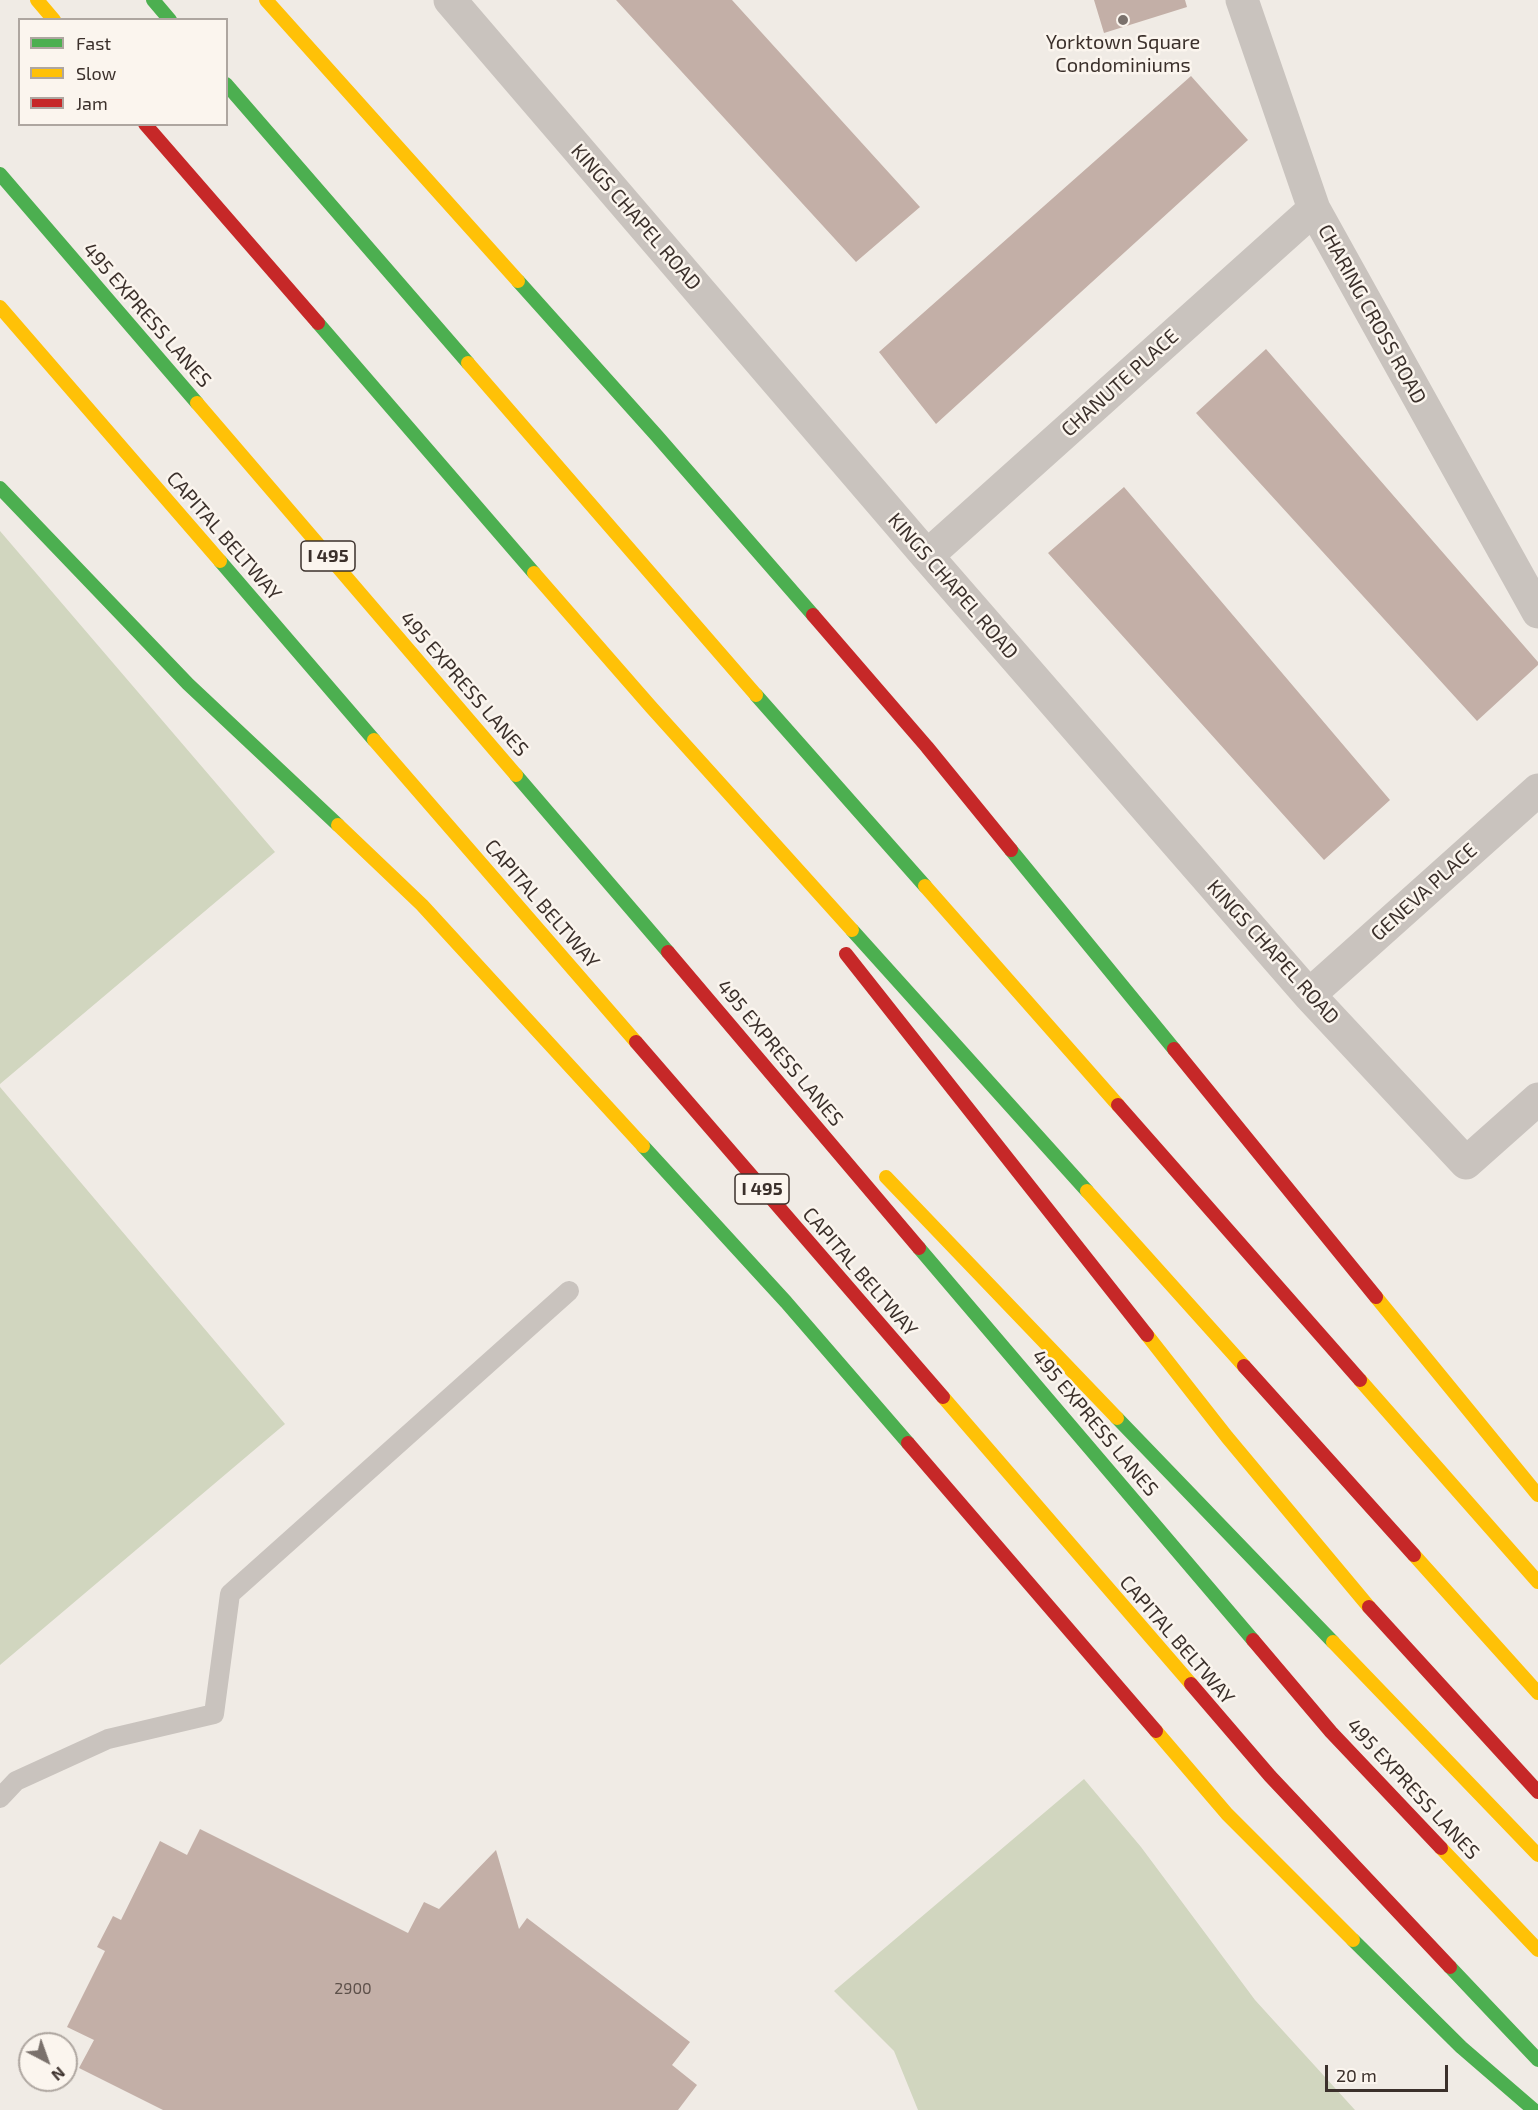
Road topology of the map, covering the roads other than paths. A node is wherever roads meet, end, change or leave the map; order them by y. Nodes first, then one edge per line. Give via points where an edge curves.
1 (38, 0) edge
2 (153, 0) edge
3 (266, 0) edge
4 (450, 0) edge
5 (1242, 0) edge
6 (52, 18) edge
7 (169, 18) edge
8 (228, 86) edge
9 (148, 126) edge
10 (0, 174) edge
11 (1314, 209) junction
12 (0, 307) edge
13 (0, 488) edge
14 (927, 556) junction
15 (1538, 612) edge
16 (651, 707) junction
17 (1538, 790) edge
18 (784, 875) dead end
19 (656, 938) junction
20 (836, 941) dead end
21 (1309, 994) junction
22 (806, 1093) dead end
23 (1538, 1099) edge
24 (880, 1171) dead end
25 (569, 1291) dead end
26 (1538, 1495) edge
27 (1538, 1582) edge
28 (1538, 1693) edge
29 (1538, 1792) edge
30 (0, 1798) edge
31 (1538, 1855) edge
32 (1538, 1950) edge
33 (1538, 2060) edge
34 (1534, 2110) edge

1 - 6 highway
2 - 7 highway
3 - 26 highway via 657,436 927,747
4 - 14 street, KINGS CHAPEL ROAD
5 - 11 street, CHARING CROSS ROAD
8 - 27 highway via 744,681
9 - 16 highway
10 - 19 highway, 495 EXPRESS LANES / I 495
11 - 14 street, CHANUTE PLACE
11 - 15 street, CHARING CROSS ROAD
12 - 33 highway, CAPITAL BELTWAY / I 495 via 1262,1767
13 - 34 highway via 188,684 422,905 786,1302 1227,1814 1461,2047
14 - 21 street, KINGS CHAPEL ROAD
16 - 18 highway
16 - 28 highway
17 - 21 street, GENEVA PLACE
19 - 22 highway
19 - 32 highway, 495 EXPRESS LANES / I 495 via 1331,1731
20 - 29 highway via 1241,1454 1365,1604
21 - 23 street, KINGS CHAPEL ROAD via 1466,1163
24 - 31 highway
25 - 30 lane via 230,1594 214,1714 108,1739 16,1781

